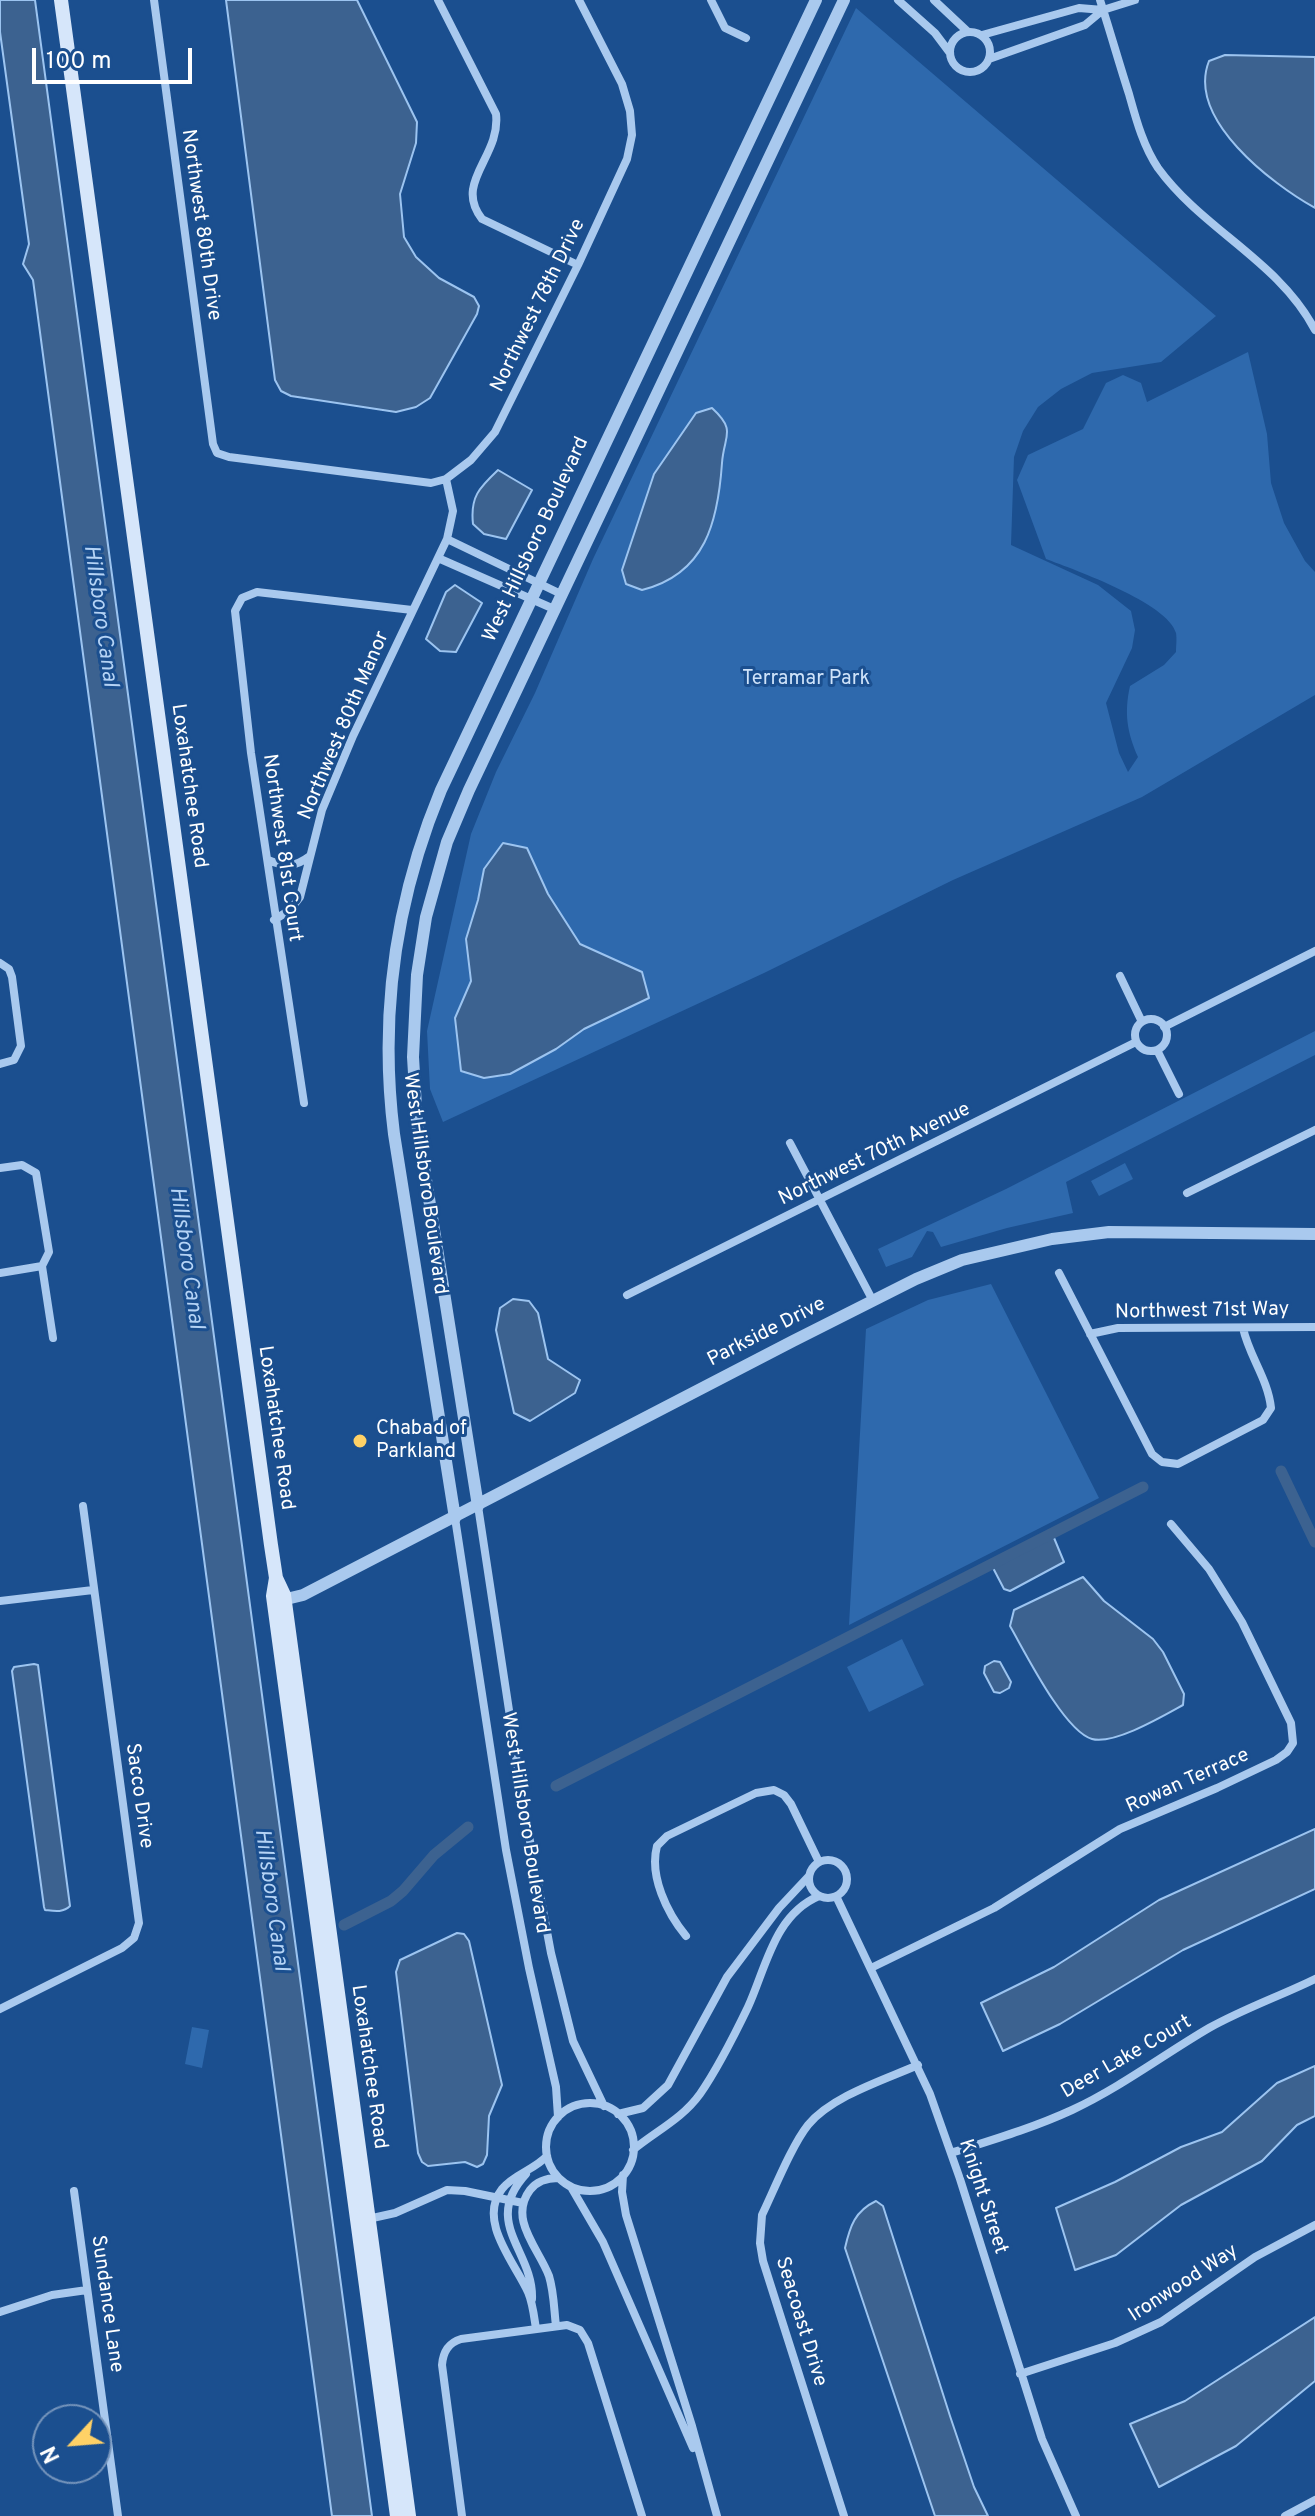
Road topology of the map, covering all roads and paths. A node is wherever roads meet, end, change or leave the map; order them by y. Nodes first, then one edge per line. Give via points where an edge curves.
1 (61, 0) edge
2 (154, 0) edge
3 (438, 0) edge
4 (579, 0) edge
5 (711, 0) edge
6 (816, 0) edge
7 (844, 0) edge
8 (898, 0) edge
9 (934, 0) edge
10 (1100, 0) edge
11 (1135, 0) edge
12 (1103, 10) junction
13 (1031, 23) junction
14 (967, 31) junction
15 (982, 35) junction
16 (746, 38) dead end
17 (1036, 41) junction
18 (950, 53) junction
19 (989, 59) junction
20 (578, 265) junction
21 (1315, 330) edge
22 (446, 479) junction
23 (447, 539) junction
24 (438, 558) junction
25 (539, 584) junction
26 (561, 594) junction
27 (532, 599) junction
28 (554, 609) junction
29 (412, 610) junction
30 (310, 856) junction
31 (268, 860) junction
32 (274, 920) junction
33 (1315, 951) edge
34 (0, 963) edge
35 (1120, 976) dead end
36 (1142, 1022) junction
37 (1164, 1027) junction
38 (1136, 1042) junction
39 (1157, 1050) junction
40 (0, 1064) edge
41 (1179, 1094) dead end
42 (304, 1103) dead end
43 (1315, 1130) edge
44 (790, 1143) dead end
45 (0, 1168) edge
46 (1187, 1193) dead end
47 (818, 1199) junction
48 (1315, 1234) edge
49 (42, 1266) junction
50 (0, 1273) edge
51 (1059, 1273) dead end
52 (627, 1295) dead end
53 (873, 1301) junction
54 (1315, 1327) edge
55 (1243, 1328) junction
56 (1090, 1334) junction
57 (53, 1338) dead end
58 (83, 1506) dead end
59 (478, 1506) junction
60 (455, 1518) junction
61 (1171, 1524) dead end
62 (93, 1590) junction
63 (0, 1601) edge
64 (279, 1601) junction
65 (819, 1862) junction
66 (809, 1876) junction
67 (819, 1896) junction
68 (836, 1896) junction
69 (686, 1936) dead end
70 (871, 1968) junction
71 (1315, 1979) edge
72 (0, 2009) edge
73 (918, 2065) junction
74 (604, 2106) junction
75 (618, 2114) junction
76 (558, 2117) junction
77 (633, 2150) junction
78 (951, 2153) junction
79 (547, 2156) junction
80 (529, 2171) junction
81 (623, 2175) junction
82 (558, 2178) junction
83 (571, 2187) junction
84 (74, 2191) dead end
85 (497, 2197) junction
86 (510, 2200) junction
87 (523, 2203) junction
88 (368, 2219) junction
89 (1315, 2225) edge
90 (541, 2261) junction
91 (522, 2271) junction
92 (87, 2290) junction
93 (0, 2312) edge
94 (556, 2326) junction
95 (536, 2329) junction
96 (1020, 2374) junction
97 (703, 2471) junction
98 (1315, 2500) edge
99 (118, 2516) edge
100 (397, 2516) edge
101 (409, 2516) edge
102 (462, 2516) edge
103 (642, 2516) edge
104 (717, 2516) edge
105 (844, 2516) edge
106 (1076, 2516) edge
107 (1285, 2516) edge

1 - 64 main road, Loxahatchee Road
2 - 22 street, Northwest 80th Drive via 217,453 403,481
3 - 20 street via 496,114 494,143 471,189 473,207 482,219
4 - 20 street, Northwest 78th Drive via 622,84 632,135 627,159
5 - 16 street via 725,28
6 - 25 street, West Hillsboro Boulevard
7 - 26 street, West Hillsboro Boulevard
8 - 18 street
9 - 14 street
10 - 12 street
11 - 12 street
12 - 13 street via 1079,8
12 - 17 street via 1085,25
12 - 21 street via 1142,137 1157,167 1283,283
13 - 15 street
13 - 17 street
14 - 15 street
14 - 18 street via 952,42
15 - 19 street via 990,46
17 - 19 street
18 - 19 street via 955,66 967,72 980,69
20 - 22 street, Northwest 78th Drive via 495,432
22 - 23 street via 453,511
23 - 24 street
23 - 25 street
24 - 27 street
24 - 29 street
25 - 26 street
25 - 27 street, West Hillsboro Boulevard
26 - 28 street, West Hillsboro Boulevard
27 - 28 street
27 - 60 street, West Hillsboro Boulevard via 420,843 400,920 389,997 393,1122
28 - 59 street, West Hillsboro Boulevard via 447,842 426,917 416,985 417,1123
29 - 30 street, Northwest 80th Manor via 322,810
29 - 31 street, Northwest 81st Court via 257,592 242,598 235,611
30 - 31 street via 298,865
30 - 32 street, Northwest 80th Manor via 300,897
31 - 32 street, Northwest 81st Court
32 - 42 street, Northwest 81st Court
33 - 37 street
34 - 40 street via 12,977 21,1046 14,1060
35 - 36 street
36 - 37 street
36 - 38 street
37 - 39 street via 1166,1038
38 - 39 street via 1147,1051
38 - 47 street, Northwest 70th Avenue
39 - 41 street
43 - 46 street
44 - 47 street
45 - 49 street via 22,1165 36,1173 49,1252
47 - 52 street, Northwest 70th Avenue
47 - 53 street
48 - 53 street, Parkside Drive via 1109,1232 1052,1239 962,1260
49 - 50 street
49 - 57 street
51 - 56 street
53 - 59 street, Parkside Drive
54 - 55 street, Northwest 71st Way
55 - 56 street, Northwest 71st Way via 1118,1328
55 - 56 street via 1271,1408 1263,1420 1178,1464 1152,1454
58 - 62 street, Sacco Drive
59 - 60 street, Parkside Drive
59 - 74 street, West Hillsboro Boulevard via 551,1953 573,2041
60 - 64 street, Parkside Drive via 303,1595
60 - 76 street, West Hillsboro Boulevard via 506,1850
61 - 70 street, Rowan Terrace via 1209,1569 1242,1622 1291,1723 1293,1743 1287,1752 1120,1829 994,1908
62 - 63 street
62 - 72 street, Sacco Drive via 139,1923 134,1938 122,1948
64 - 88 main road, Loxahatchee Road
64 - 100 main road, Loxahatchee Road
65 - 66 street
65 - 68 street via 834,1860 845,1870 846,1885
65 - 69 street via 791,1804 774,1790 756,1793 663,1838 655,1856 663,1899
66 - 67 street
66 - 75 street via 727,1977 668,2085 643,2108
67 - 68 street
67 - 77 street via 800,1907 776,1938 746,2011 699,2095
68 - 70 street, Knight Street
70 - 73 street, Knight Street
71 - 78 street, Deer Lake Court via 1239,2012 1080,2106
73 - 78 street, Knight Street
73 - 105 street, Seacoast Drive via 818,2115 806,2128 762,2215 763,2261
74 - 75 street
74 - 76 street via 583,2104
75 - 77 street via 630,2129
76 - 79 street via 547,2134
77 - 81 street
78 - 96 street, Knight Street
79 - 80 street
79 - 82 street
80 - 85 street via 509,2181
80 - 86 street
81 - 83 street via 599,2190
81 - 97 street via 626,2215
82 - 83 street
82 - 87 street via 536,2185
83 - 97 street via 603,2242
84 - 92 street, Sundance Lane
85 - 86 street
85 - 88 street via 447,2190
85 - 91 street via 496,2229
86 - 87 street
86 - 91 street via 509,2232
87 - 90 street via 525,2227
88 - 101 main road, Loxahatchee Road
89 - 96 street, Ironwood Way via 1255,2257 1161,2322
90 - 91 street
90 - 94 street via 551,2285
91 - 95 street
92 - 93 street
92 - 99 street, Sundance Lane
94 - 95 street
94 - 103 street via 580,2330 590,2348
95 - 102 street via 457,2340 445,2350 442,2365
96 - 106 street, Knight Street via 1050,2461
97 - 104 street
98 - 107 street

